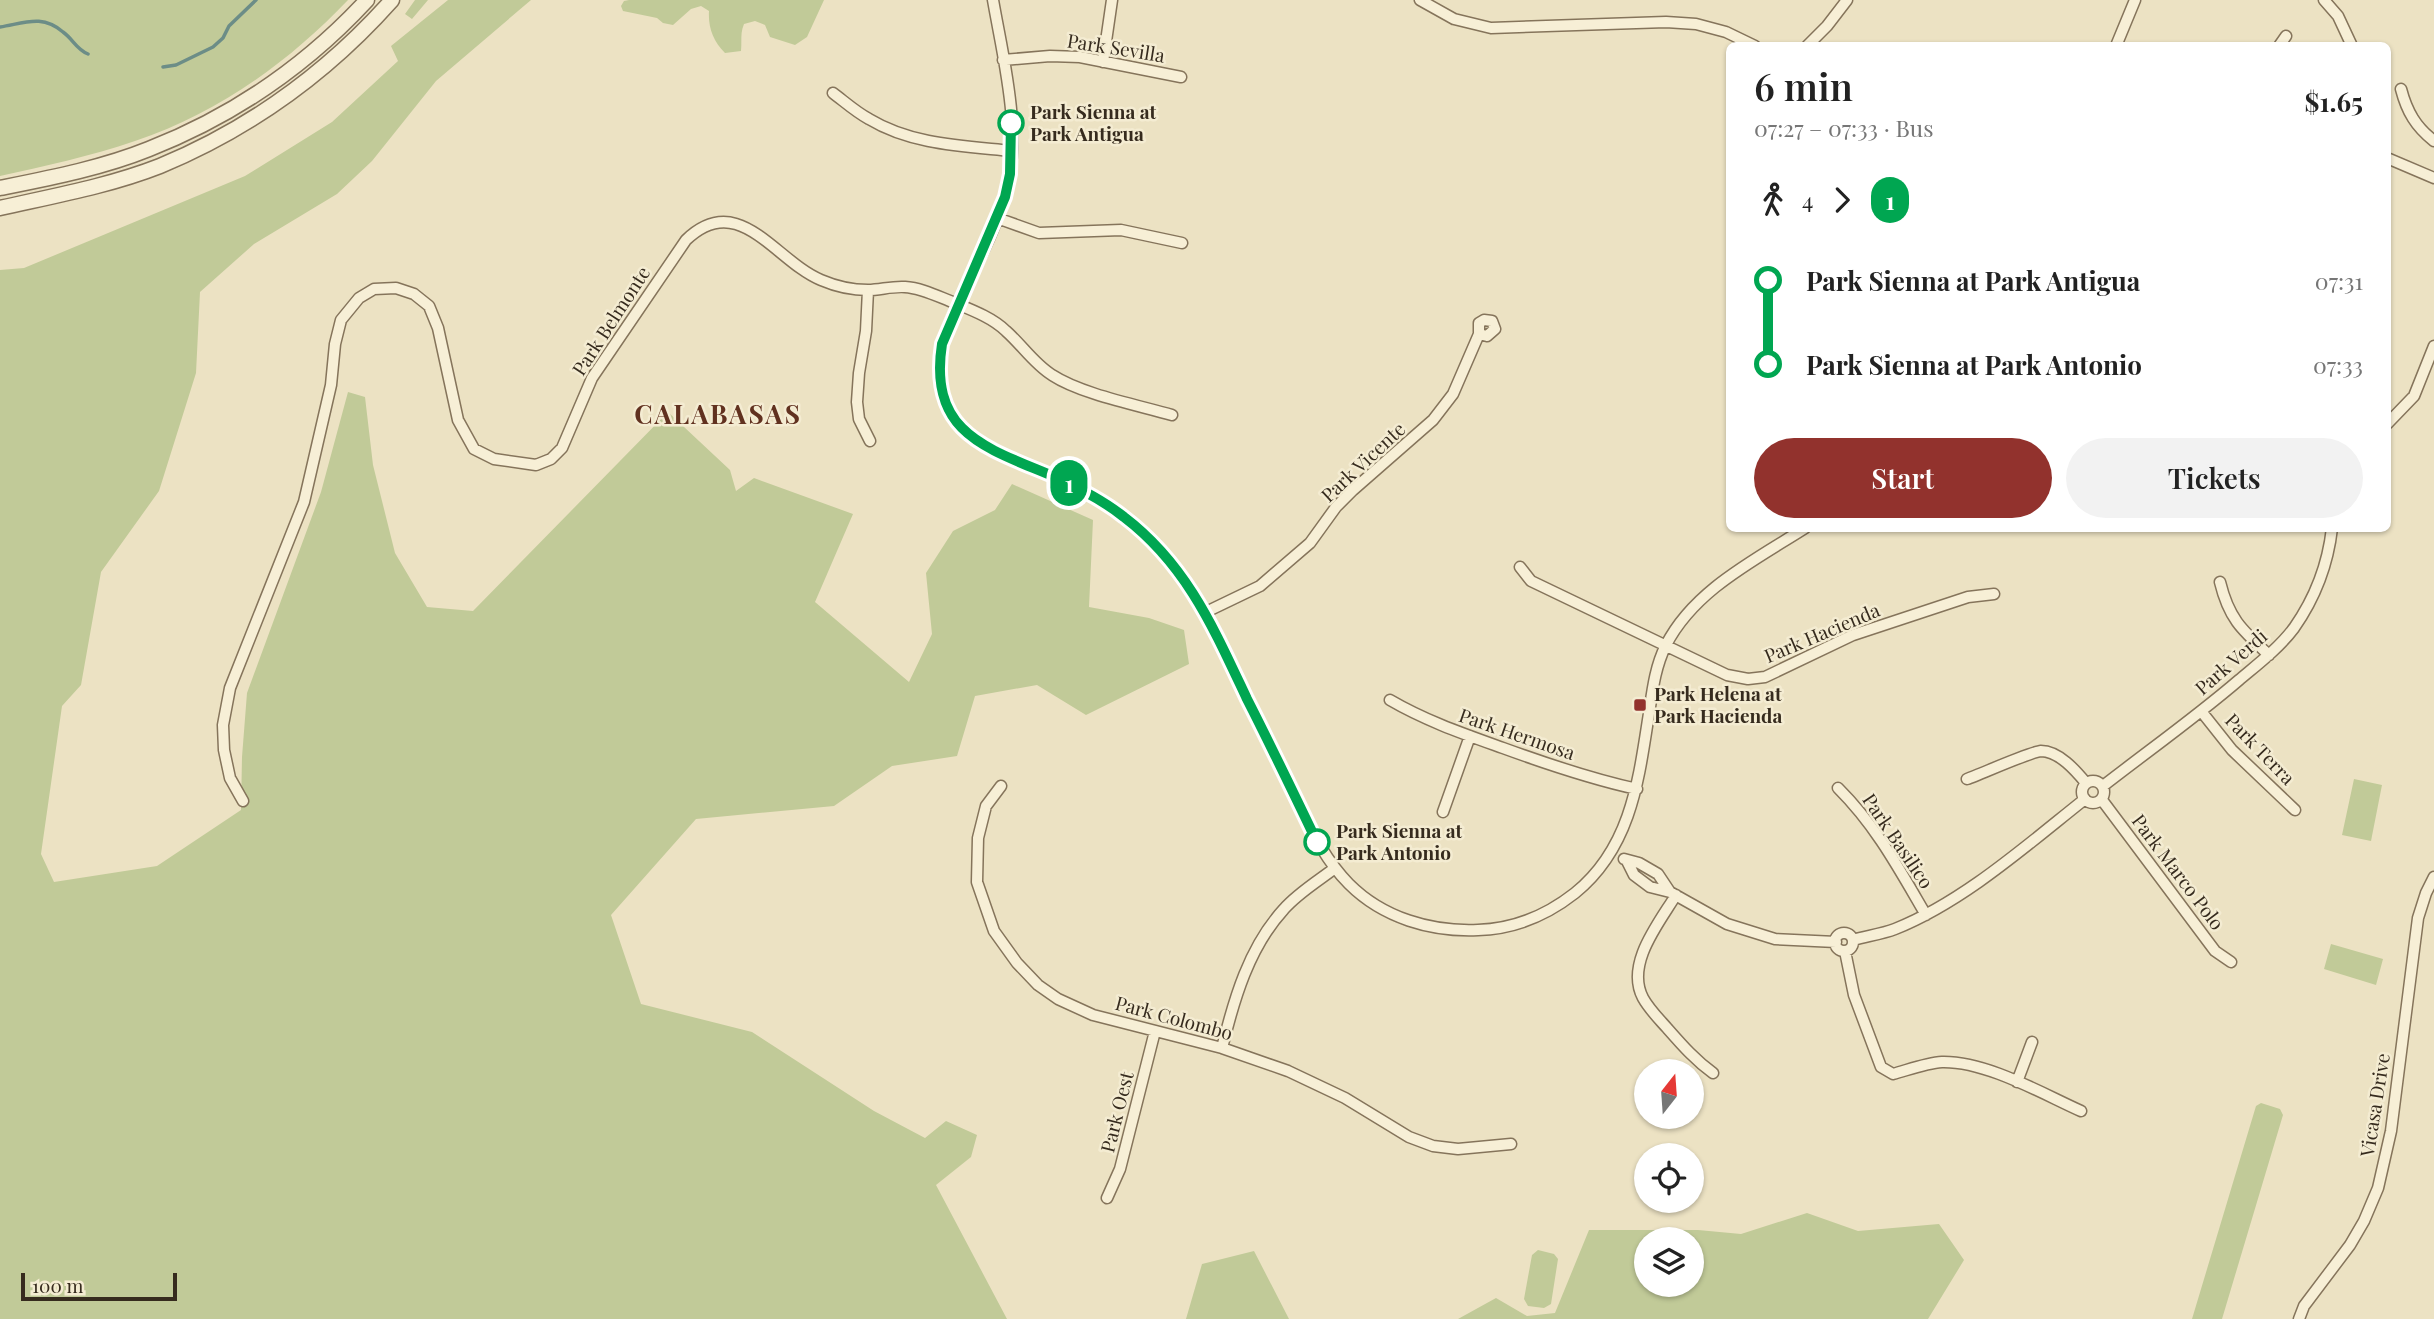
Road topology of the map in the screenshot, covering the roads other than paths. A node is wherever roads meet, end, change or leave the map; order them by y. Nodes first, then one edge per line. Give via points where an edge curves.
1 (367, 0) edge
2 (392, 0) edge
3 (993, 0) edge
4 (1112, 0) edge
5 (1420, 0) edge
6 (1847, 0) edge
7 (2135, 0) edge
8 (2324, 0) edge
9 (2286, 36) dead end
10 (1747, 42) edge
11 (1811, 42) edge
12 (2118, 42) edge
13 (2282, 42) edge
14 (2350, 42) edge
15 (1003, 60) junction
16 (1103, 62) junction
17 (1181, 77) dead end
18 (2401, 89) dead end
19 (833, 93) dead end
20 (2434, 141) edge
21 (1012, 150) junction
22 (2391, 160) edge
23 (2434, 178) edge
24 (0, 188) edge
25 (0, 208) edge
26 (997, 218) junction
27 (1182, 243) dead end
28 (868, 290) junction
29 (958, 304) junction
30 (1479, 334) dead end
31 (2434, 346) edge
32 (1172, 415) dead end
33 (2391, 420) edge
34 (870, 441) dead end
35 (1799, 532) edge
36 (2332, 532) edge
37 (1520, 568) dead end
38 (2220, 582) dead end
39 (1994, 594) dead end
40 (1206, 612) junction
41 (1666, 646) junction
42 (2269, 655) junction
43 (1390, 700) dead end
44 (2201, 711) junction
45 (1470, 736) junction
46 (1967, 779) dead end
47 (2086, 783) junction
48 (1001, 786) dead end
49 (2103, 786) junction
50 (1838, 788) dead end
51 (1637, 789) junction
52 (2085, 799) junction
53 (2102, 800) junction
54 (243, 801) dead end
55 (2295, 810) dead end
56 (1443, 812) dead end
57 (1613, 852) junction
58 (1627, 861) junction
59 (1335, 868) junction
60 (1652, 871) junction
61 (2434, 877) edge
62 (1644, 883) junction
63 (1673, 893) junction
64 (1926, 915) junction
65 (1853, 940) junction
66 (1836, 942) junction
67 (1845, 951) junction
68 (2231, 962) dead end
69 (1155, 1031) junction
70 (2032, 1042) dead end
71 (1222, 1048) junction
72 (1713, 1073) dead end
73 (2017, 1082) junction
74 (2081, 1111) dead end
75 (1511, 1143) dead end
76 (1107, 1198) dead end
77 (2299, 1319) edge

1 - 24 street via 306,58 221,116 149,150 73,173
2 - 25 street via 319,71 227,133 158,166
3 - 15 street
4 - 16 street
5 - 10 street via 1454,19 1491,28 1666,22 1696,24
6 - 11 street
7 - 12 street
8 - 14 street
9 - 13 street
15 - 16 street, Park Sevilla via 1050,56
15 - 21 street
16 - 17 street, Park Sevilla
18 - 20 street via 2407,110
19 - 21 street via 870,120 909,136 947,145
21 - 26 street
22 - 23 street
26 - 27 street via 1038,233 1121,230
26 - 29 street
28 - 29 street, Park Belmonte via 907,287
28 - 34 street via 857,402
28 - 54 street, Park Belmonte via 820,280 739,224 717,222 696,230 592,378 562,448 536,465 494,459 474,449 458,420 429,306 396,288 374,289 359,298 341,320 304,502 230,688 224,750 230,778
29 - 32 street, Park Belmonte via 994,321 1049,374 1067,384
29 - 40 street via 942,344 939,366 941,386 956,421 991,450 1078,488 1124,517 1181,574
30 - 40 street, Park Vicente via 1452,394 1433,420 1336,507 1310,543 1260,586
31 - 33 street via 2414,396
35 - 41 street via 1707,593
36 - 42 street, Park Verdi via 2324,571 2312,596
37 - 41 street, Park Hacienda via 1531,581
38 - 42 street via 2225,604 2239,627
39 - 41 street, Park Hacienda via 1968,597 1853,635 1765,677 1727,675
40 - 59 street via 1317,842
41 - 51 street via 1656,673
42 - 44 street, Park Verdi
43 - 45 street, Park Hermosa
44 - 49 street, Park Verdi
44 - 55 street, Park Terra via 2232,750
45 - 51 street, Park Hermosa
45 - 56 street
46 - 47 street via 2041,751 2066,763
47 - 49 street via 2097,781
47 - 52 street
48 - 69 street, Park Colombo via 986,806 978,838 978,882 994,931 1017,963 1058,999
49 - 53 street
50 - 64 street, Park Basilico via 1862,812
51 - 57 street
52 - 53 street via 2095,804
52 - 64 street via 1969,888
53 - 68 street, Park Marco Polo via 2216,951
57 - 58 street
57 - 59 street via 1589,882 1562,903 1504,929 1427,927 1372,903
58 - 60 street
58 - 62 street
59 - 71 street via 1285,908 1266,930 1237,993
60 - 62 street
60 - 63 street
61 - 77 street, Vicasa Drive via 2418,918 2391,1131 2378,1188 2364,1222
62 - 63 street
63 - 66 street via 1727,924 1775,939
63 - 72 street via 1646,944 1638,985 1654,1013 1693,1058
64 - 65 street
65 - 66 street via 1844,933
65 - 67 street
66 - 67 street
67 - 73 street via 1854,995 1881,1067 1893,1074 1940,1062 1968,1064
69 - 71 street, Park Colombo
69 - 76 street, Park Oest via 1121,1169
70 - 73 street
71 - 75 street, Park Colombo via 1288,1071 1433,1146 1458,1149
73 - 74 street

